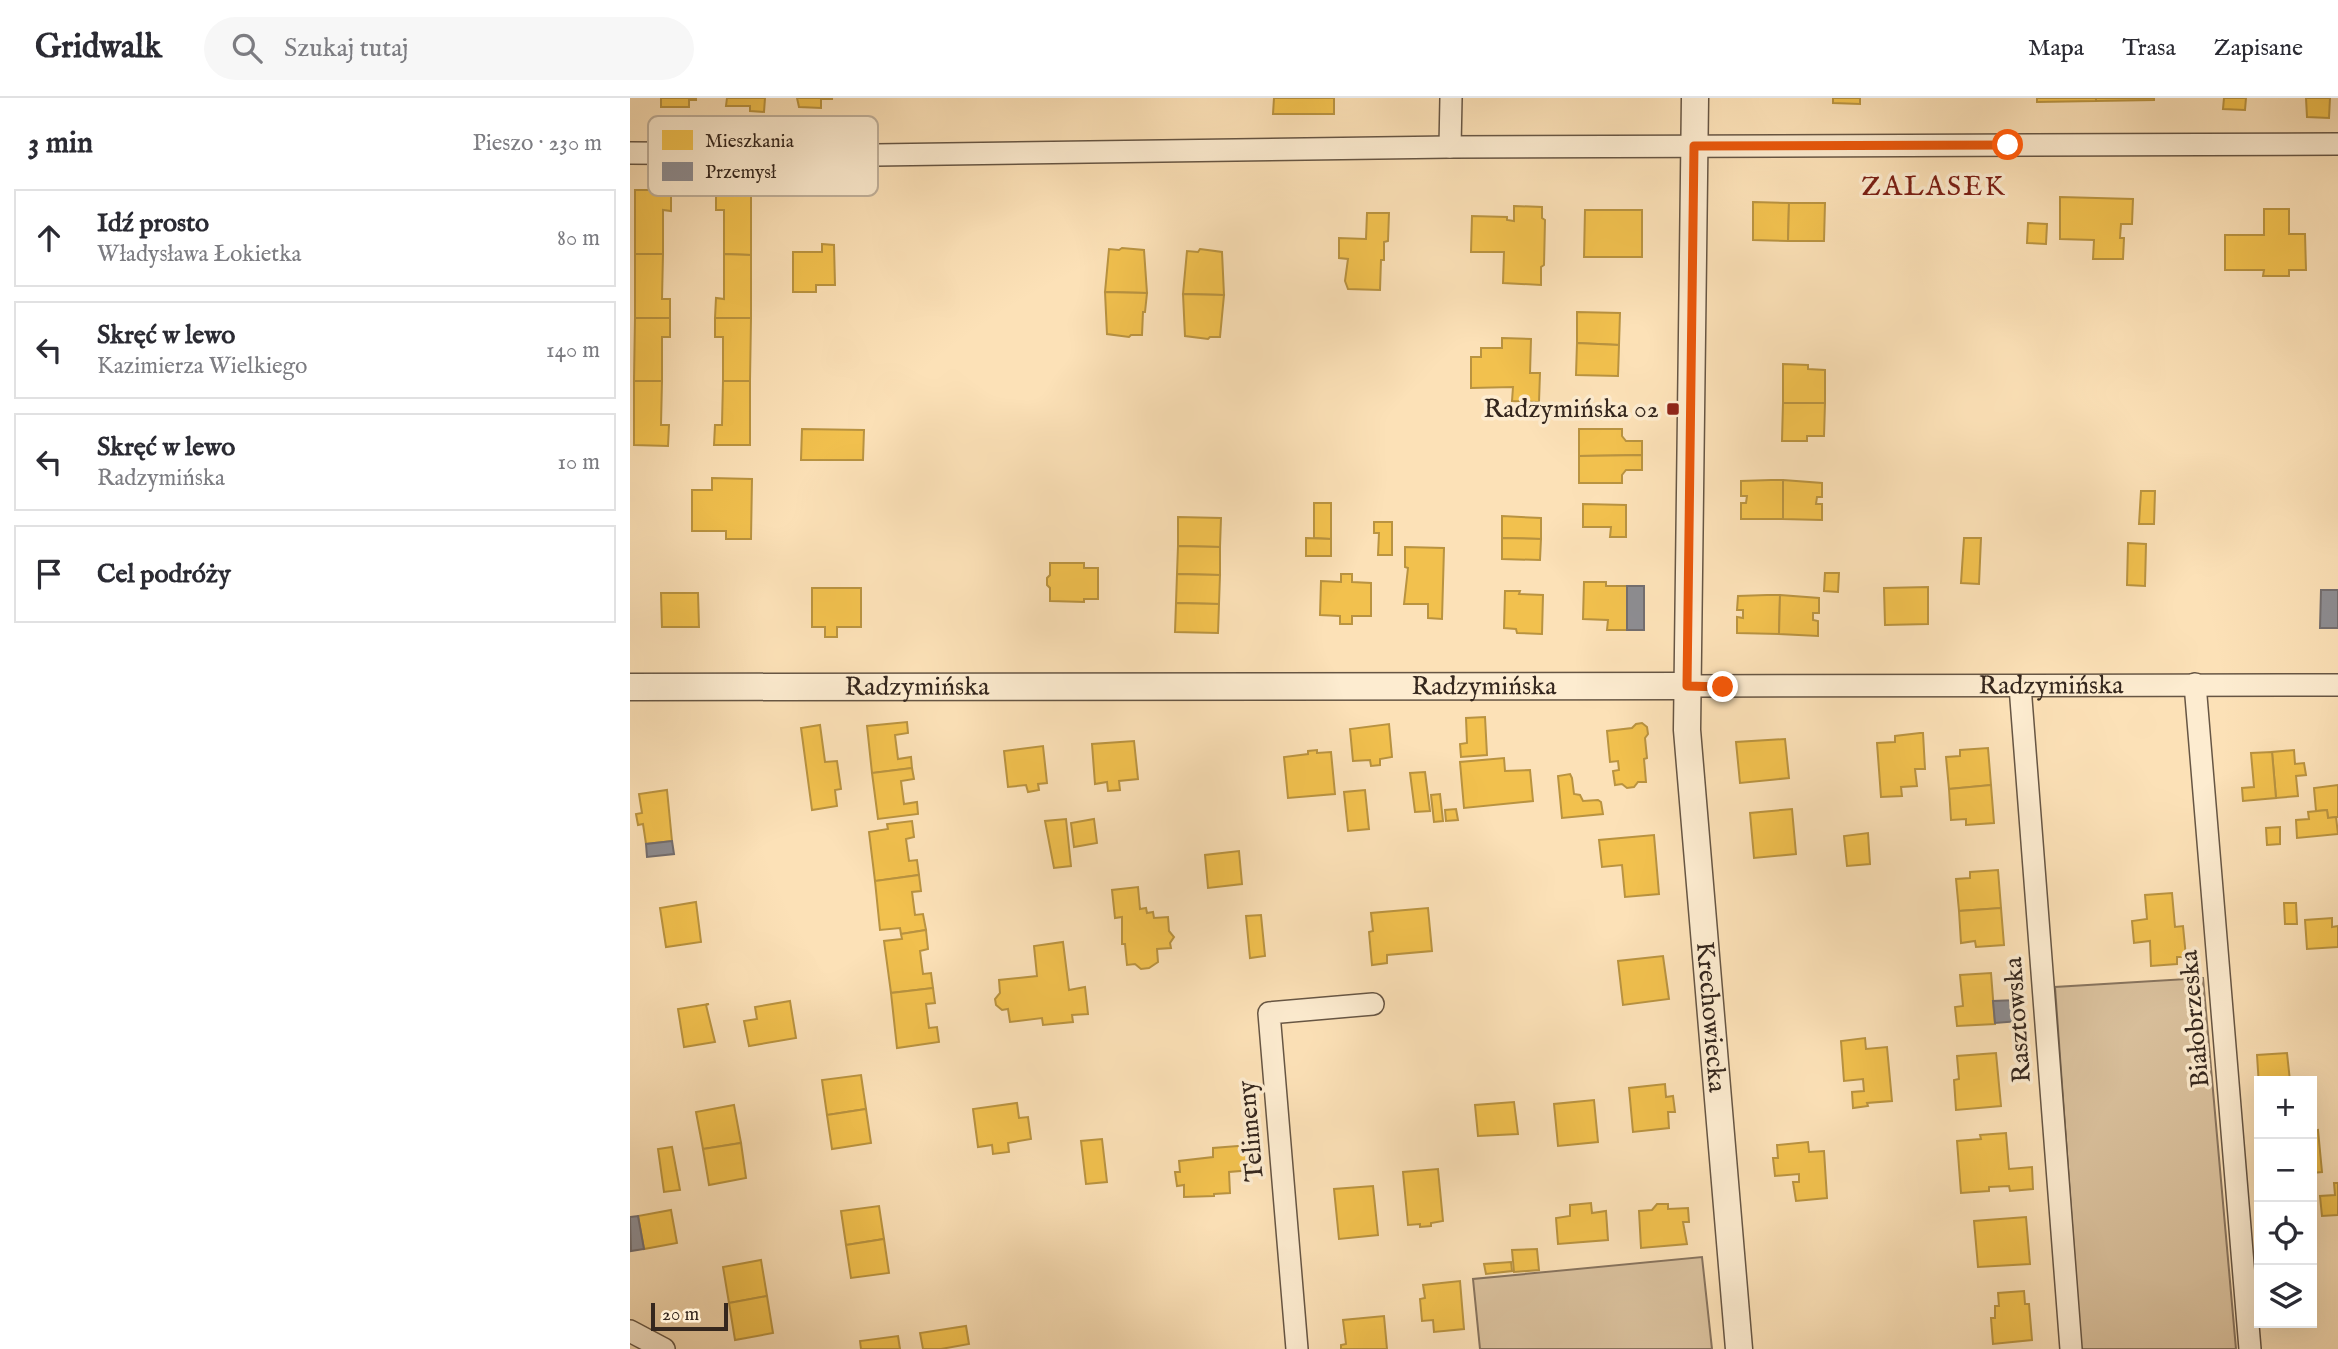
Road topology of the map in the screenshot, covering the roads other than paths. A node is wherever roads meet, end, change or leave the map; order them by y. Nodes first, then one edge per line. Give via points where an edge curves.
1 (1451, 98) edge
2 (1695, 98) edge
3 (2338, 144) edge
4 (1694, 146) junction
5 (1450, 147) junction
6 (630, 153) edge
7 (648, 153) edge
8 (878, 155) edge
9 (2195, 684) junction
10 (2338, 685) edge
11 (1687, 686) junction
12 (2020, 686) junction
13 (630, 687) edge
14 (1373, 1004) dead end
15 (630, 1331) edge
16 (664, 1349) edge
17 (1297, 1349) edge
18 (1739, 1349) edge
19 (2071, 1349) edge
20 (2250, 1349) edge

1 - 5 street
2 - 4 street, Krechowiecka
3 - 4 street
4 - 5 street
4 - 11 street, Krechowiecka
5 - 8 street
6 - 7 street
9 - 10 street, Radzymińska
9 - 12 street, Radzymińska
9 - 20 street, Białobrzeska
11 - 12 street, Radzymińska
11 - 13 street, Radzymińska
11 - 18 street, Krechowiecka
12 - 19 street, Rasztowska
14 - 17 street, Telimeny via 1269,1013
15 - 16 street

